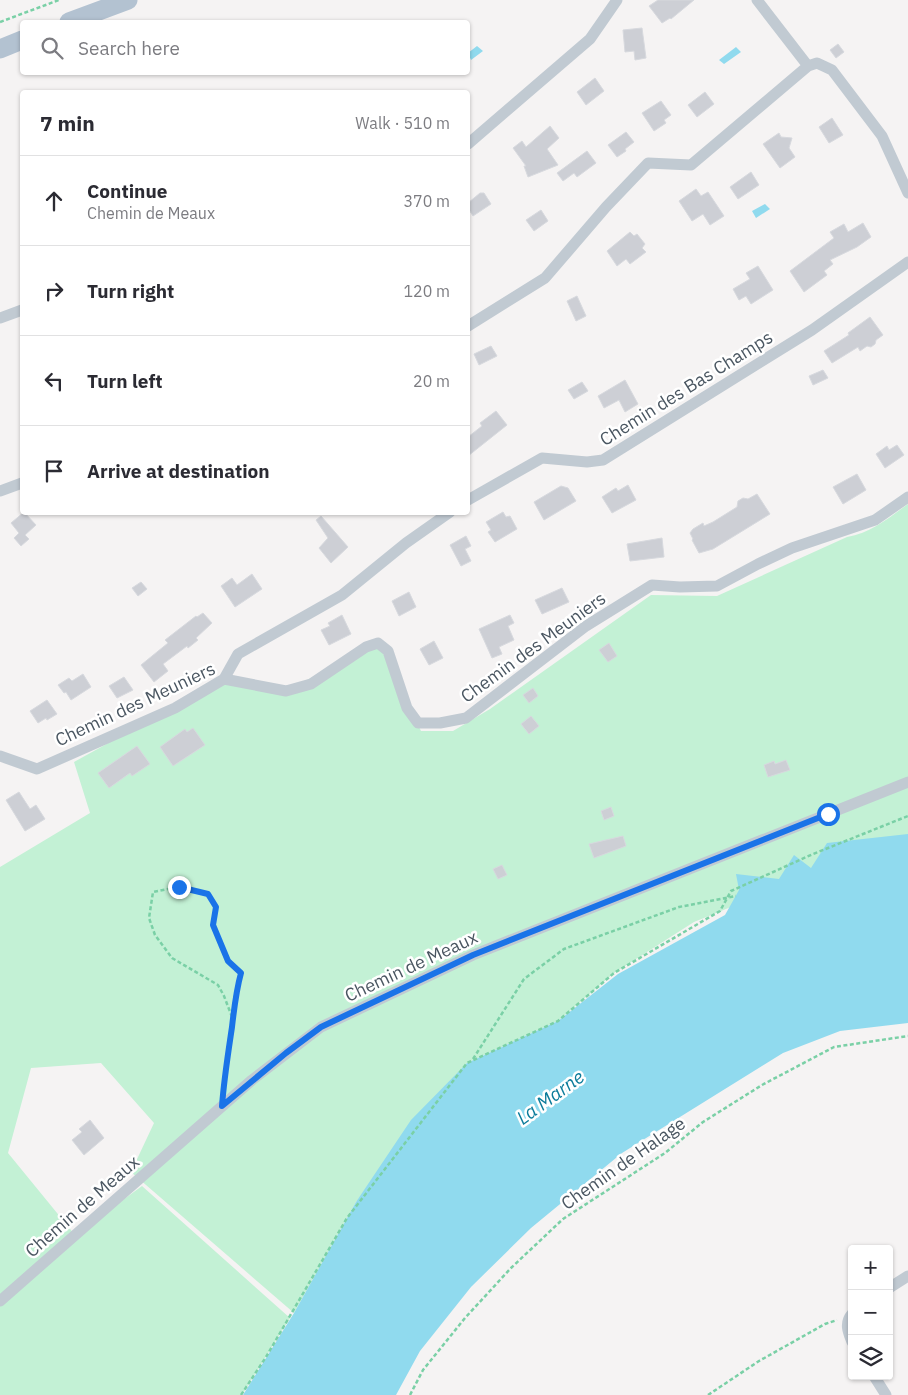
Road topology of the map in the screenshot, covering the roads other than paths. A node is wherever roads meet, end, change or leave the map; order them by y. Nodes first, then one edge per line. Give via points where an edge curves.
1 (128, 0) edge
2 (617, 0) edge
3 (758, 0) edge
4 (74, 20) edge
5 (20, 41) edge
6 (0, 49) edge
7 (808, 66) junction
8 (470, 142) edge
9 (908, 193) edge
10 (908, 262) edge
11 (20, 311) edge
12 (0, 318) edge
13 (470, 325) edge
14 (20, 484) edge
15 (0, 491) edge
16 (908, 497) edge
17 (470, 499) edge
18 (446, 515) edge
19 (224, 679) junction
20 (0, 756) edge
21 (908, 782) edge
22 (908, 1276) edge
23 (893, 1285) edge
24 (0, 1302) edge
25 (877, 1380) edge
26 (886, 1395) edge

1 - 4 main road
2 - 8 street via 590,39
3 - 7 street
5 - 6 main road
7 - 9 street via 817,63 832,70 882,136
7 - 13 street via 691,165 648,163 606,206 545,278
10 - 17 street, Chemin des Bas Champs via 812,330 603,460 587,462 542,458
11 - 12 street
14 - 15 street
16 - 19 street, Chemin des Meuniers via 875,520 792,548 717,586 652,585 586,626 466,718 440,724 418,723 407,708 388,651 378,643 366,647 311,684 286,691
18 - 19 street via 342,595 238,654
19 - 20 street, Chemin des Meuniers via 174,708 37,769
21 - 24 street, Chemin de Meaux via 473,955 321,1027 222,1106
22 - 23 street
25 - 26 street

